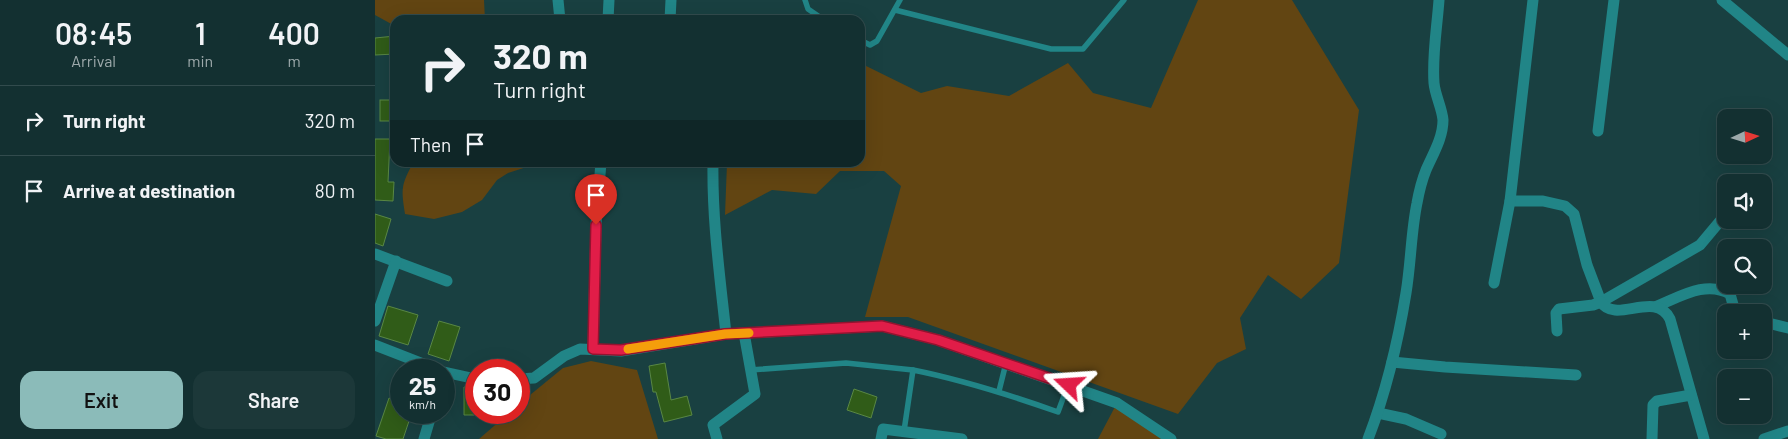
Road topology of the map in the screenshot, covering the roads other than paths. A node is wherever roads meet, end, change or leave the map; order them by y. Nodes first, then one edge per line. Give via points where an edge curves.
1 (559, 0) edge
2 (609, 0) edge
3 (671, 0) edge
4 (805, 0) edge
5 (900, 0) edge
6 (1124, 0) edge
7 (1439, 0) edge
8 (1533, 0) edge
9 (1614, 0) edge
10 (1722, 0) edge
11 (895, 10) junction
12 (560, 15) edge
13 (608, 15) edge
14 (670, 15) edge
15 (817, 15) edge
16 (865, 42) edge
17 (1788, 55) edge
18 (1598, 131) dead end
19 (601, 167) edge
20 (713, 167) edge
21 (1510, 201) junction
22 (1717, 225) edge
23 (375, 254) edge
24 (396, 261) junction
25 (447, 281) dead end
26 (1494, 283) dead end
27 (1601, 302) junction
28 (1733, 304) edge
29 (1657, 306) junction
30 (375, 321) edge
31 (1772, 324) edge
32 (1788, 328) edge
33 (1557, 331) dead end
34 (744, 333) junction
35 (725, 334) junction
36 (375, 345) edge
37 (593, 349) junction
38 (411, 359) edge
39 (1392, 362) junction
40 (1006, 363) junction
41 (751, 370) junction
42 (913, 370) junction
43 (1576, 375) dead end
44 (530, 378) edge
45 (1069, 385) junction
46 (999, 391) junction
47 (1691, 395) junction
48 (1378, 413) junction
49 (428, 424) edge
50 (904, 431) junction
51 (1788, 431) edge
52 (1441, 434) dead end
53 (424, 439) edge
54 (717, 439) edge
55 (881, 439) edge
56 (962, 439) edge
57 (1171, 439) edge
58 (1368, 439) edge
59 (1652, 439) edge
60 (1704, 439) edge
61 (1764, 439) edge

1 - 12 street
2 - 13 street
3 - 14 street
4 - 15 lane via 809,9
5 - 11 lane
6 - 11 lane via 1083,49 1051,49
7 - 39 street via 1434,85 1443,120 1439,141 1425,172 1417,202 1407,291
8 - 21 street
9 - 18 street
10 - 17 street
11 - 16 lane via 877,41 870,45
19 - 37 street
20 - 35 street
21 - 26 street
21 - 27 street via 1543,201 1565,206 1574,214 1587,265
22 - 27 street via 1700,245
23 - 24 street
24 - 25 street
24 - 30 street
27 - 29 street via 1612,310
27 - 33 street via 1559,309 1556,313
28 - 29 street via 1729,294 1718,288 1709,288
29 - 47 street via 1666,311 1670,319
31 - 32 street
34 - 35 street
34 - 40 street via 882,326 938,340
34 - 41 street
35 - 37 street via 621,350
36 - 38 street
37 - 44 street via 580,349 564,356
39 - 43 street
39 - 48 street
40 - 45 street
40 - 46 lane
41 - 42 lane via 846,363
41 - 54 street via 755,394 713,425
42 - 46 lane
42 - 50 lane
45 - 46 lane via 1058,412
45 - 57 street via 1117,403
47 - 59 street via 1657,401 1653,405
47 - 60 street
48 - 52 street via 1406,419
48 - 58 street
49 - 53 street
50 - 55 street via 883,429
50 - 56 street
51 - 61 street

